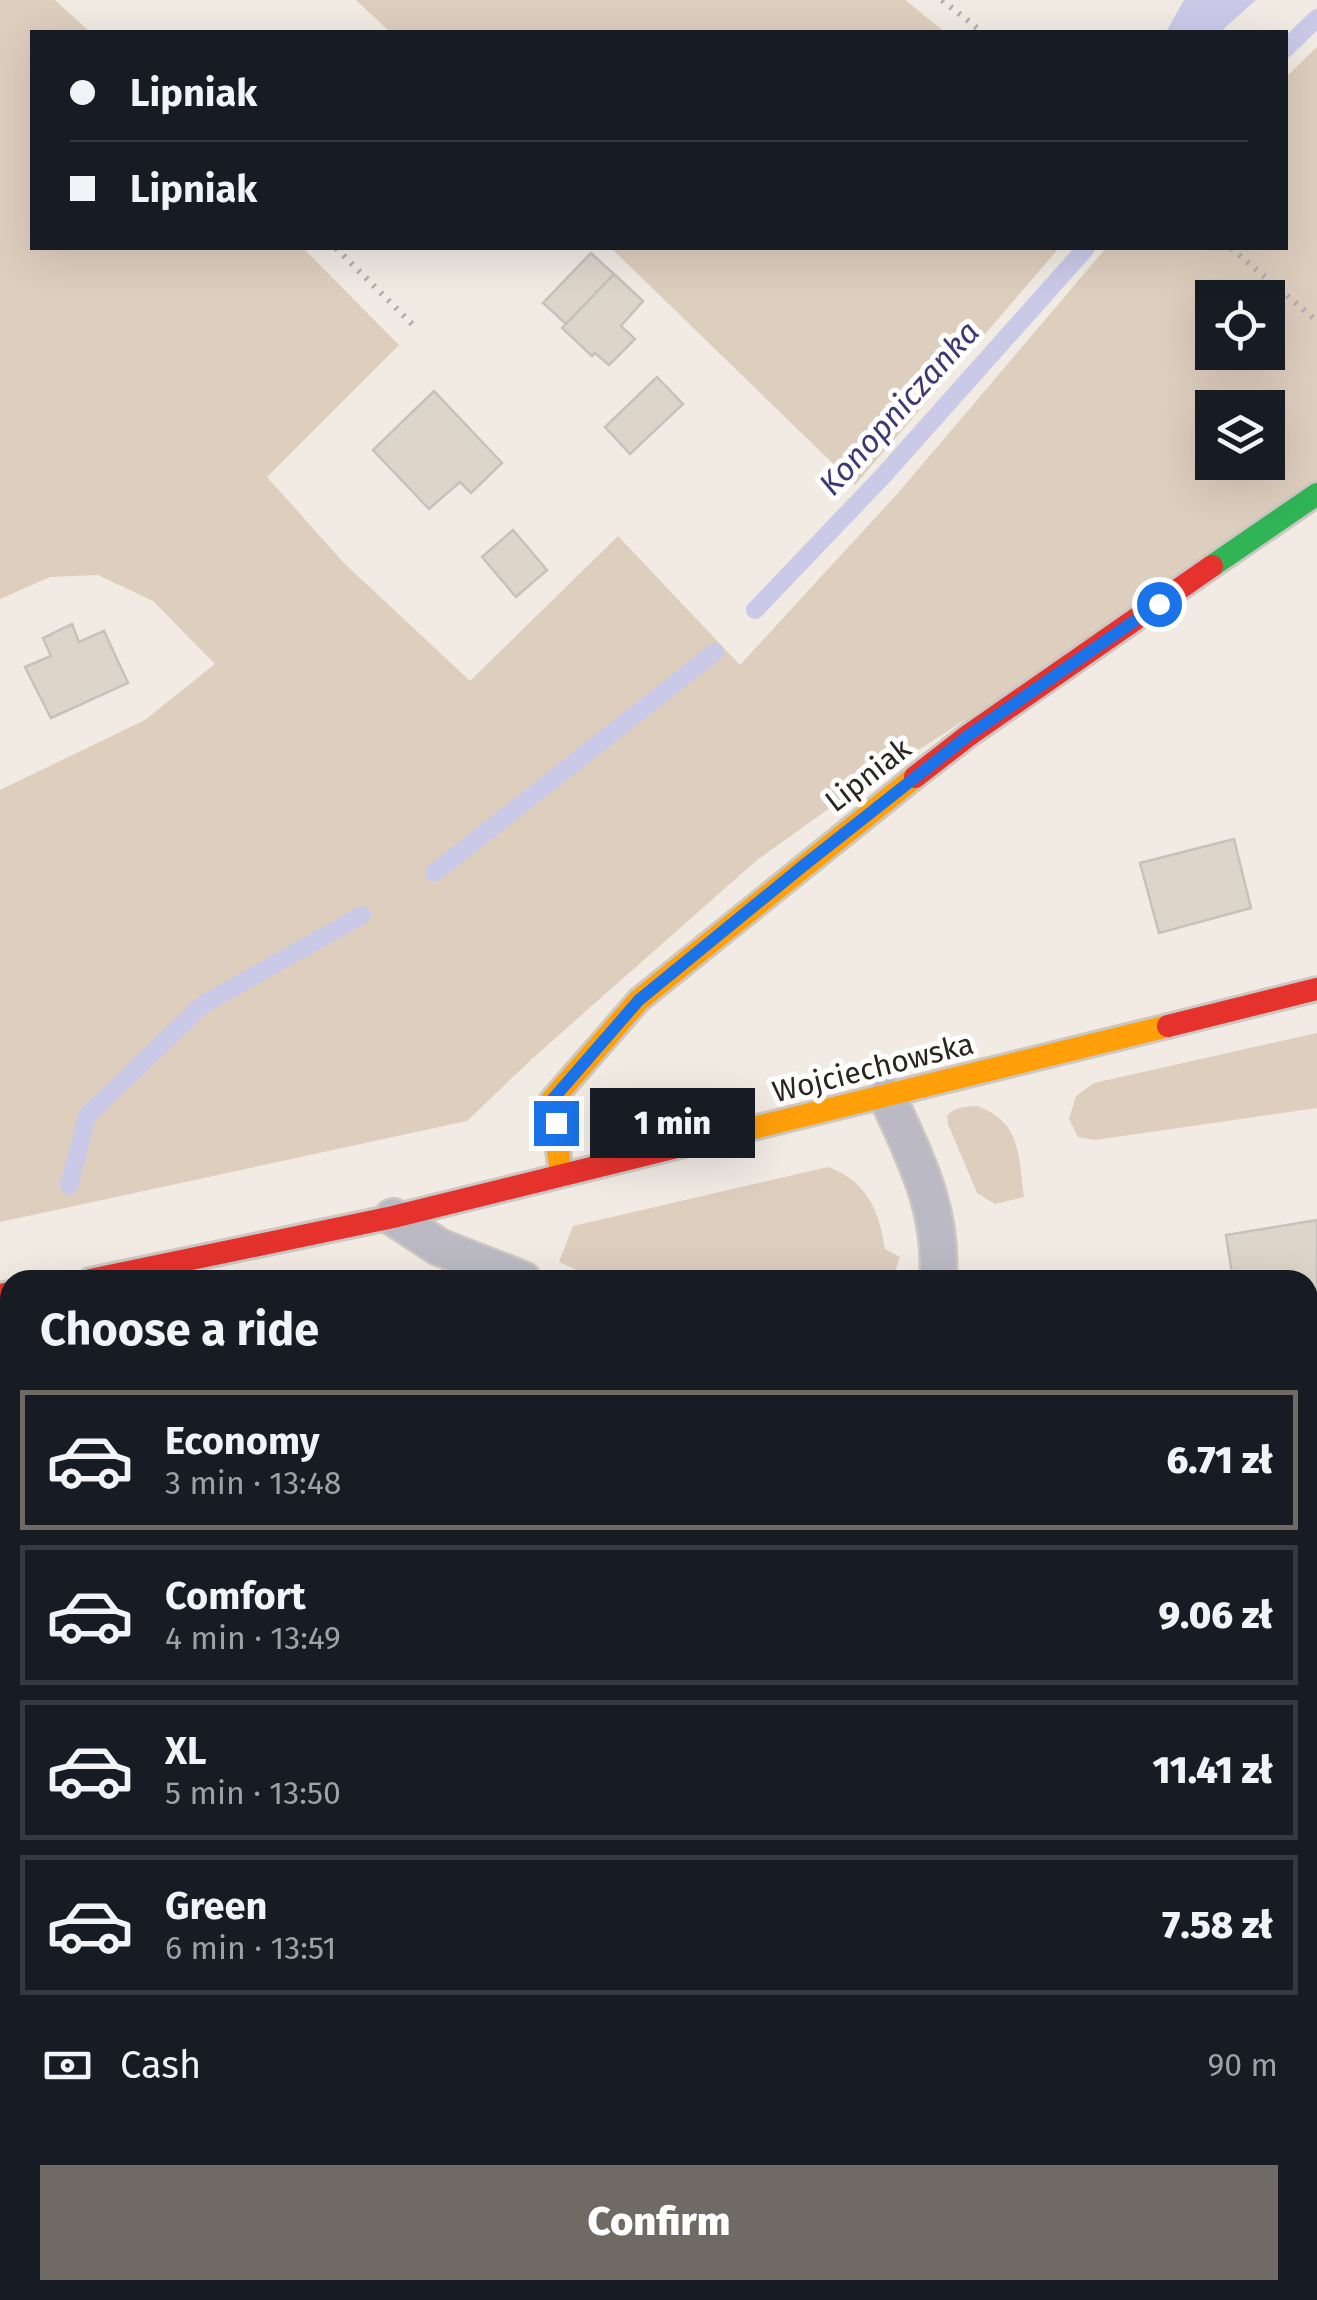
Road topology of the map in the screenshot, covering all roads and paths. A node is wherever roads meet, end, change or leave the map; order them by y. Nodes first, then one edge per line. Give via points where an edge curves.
1 (942, 0) edge
2 (980, 30) edge
3 (338, 250) edge
4 (1233, 250) edge
5 (1317, 320) edge
6 (413, 325) dead end
7 (1317, 494) edge
8 (1317, 989) edge
9 (887, 1096) junction
10 (561, 1175) junction
11 (393, 1217) junction
12 (138, 1270) edge
13 (498, 1270) edge
14 (939, 1270) edge

1 - 2 path
3 - 6 path
4 - 5 path
7 - 10 street, Lipniak via 969,735 639,1000 552,1100
8 - 9 street, Wojciechowska
9 - 10 street, Wojciechowska
9 - 14 lane via 925,1180
10 - 11 street, Wojciechowska
11 - 12 street, Wojciechowska
11 - 13 lane via 439,1247

